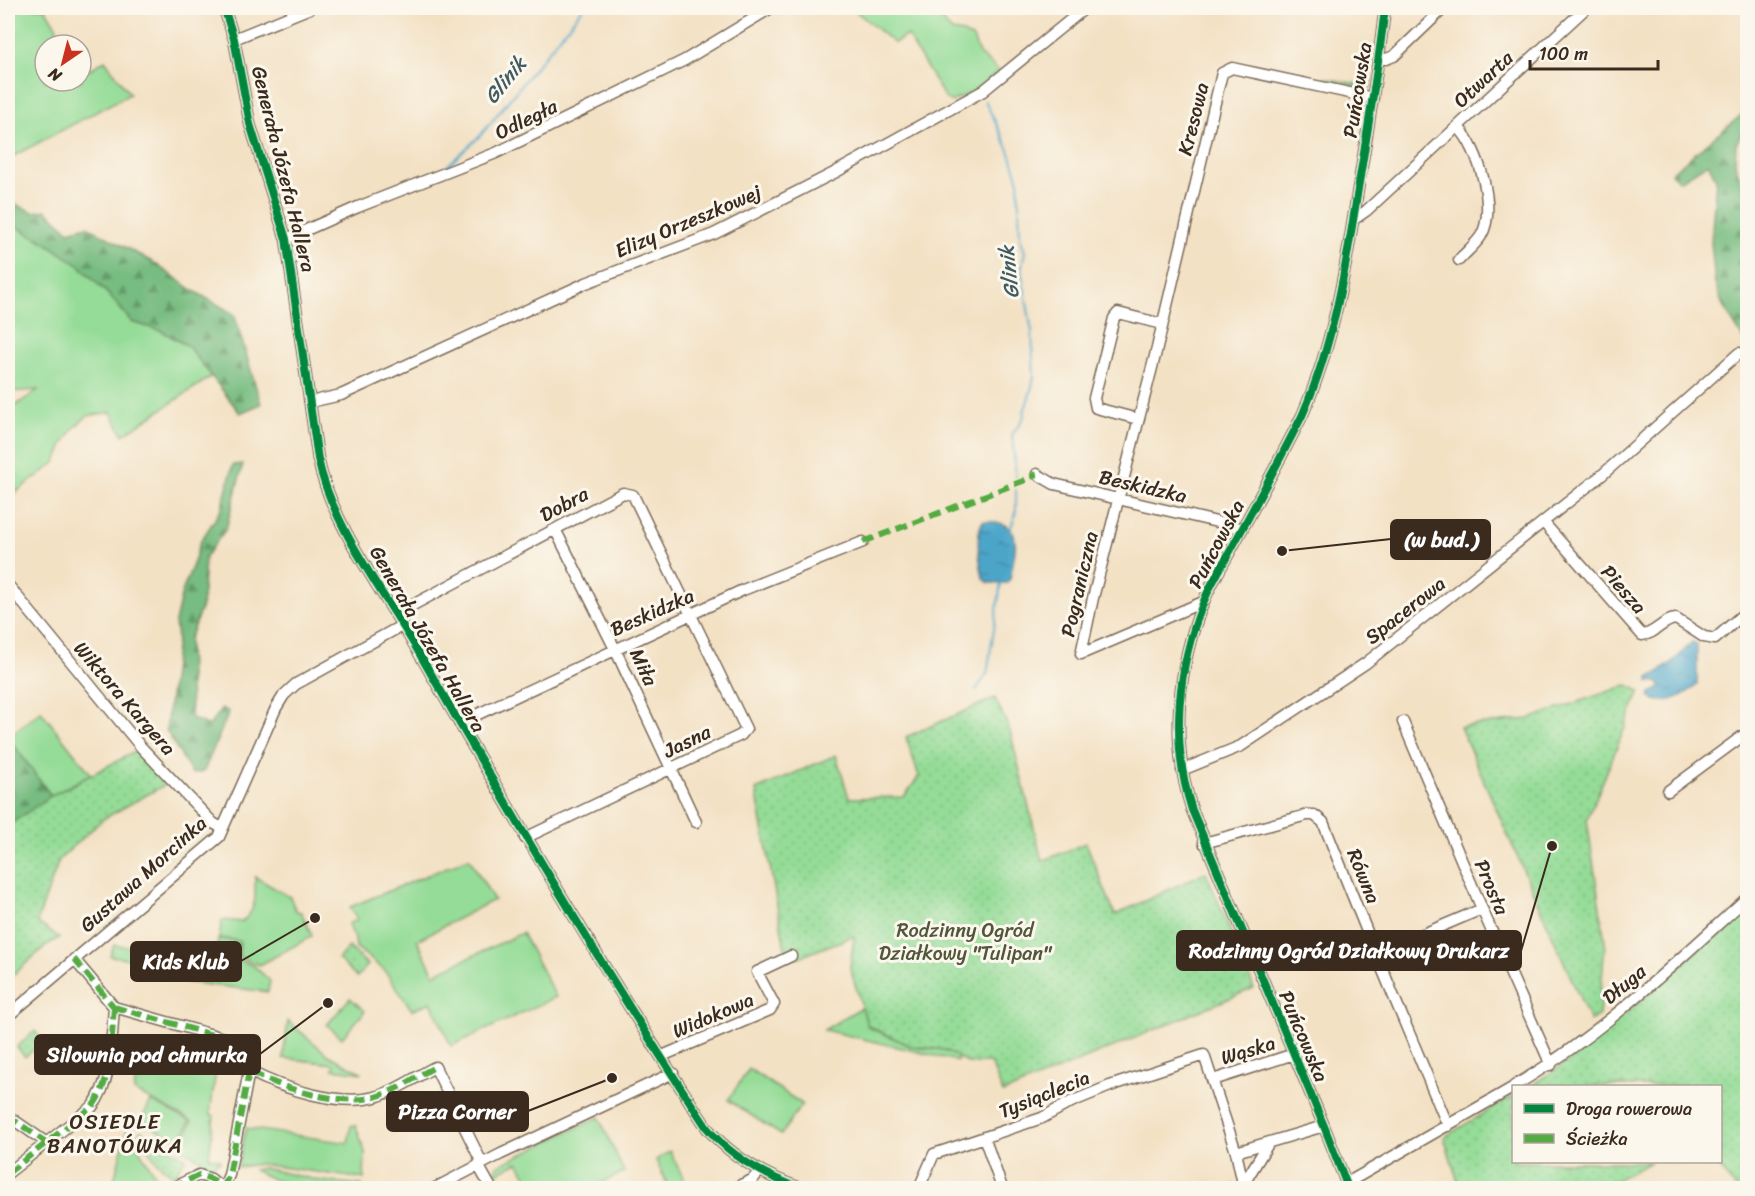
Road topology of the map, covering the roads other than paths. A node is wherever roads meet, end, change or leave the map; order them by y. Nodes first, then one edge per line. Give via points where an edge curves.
1 (224, 8) edge
2 (310, 8) edge
3 (771, 8) edge
4 (1085, 8) edge
5 (1385, 8) edge
6 (1444, 8) edge
7 (1586, 8) edge
8 (234, 39) junction
9 (1379, 59) junction
10 (1372, 98) junction
11 (1458, 127) junction
12 (1353, 220) junction
13 (286, 238) junction
14 (1460, 260) dead end
15 (1162, 324) junction
16 (1739, 353) dead end
17 (310, 402) junction
18 (1138, 419) junction
19 (1037, 474) dead end
20 (1119, 498) junction
21 (1544, 523) junction
22 (555, 529) junction
23 (1242, 529) junction
24 (863, 542) dead end
25 (8, 585) edge
26 (1203, 602) junction
27 (1748, 610) edge
28 (396, 614) junction
29 (692, 614) junction
30 (403, 625) junction
31 (615, 649) junction
32 (1403, 722) dead end
33 (459, 723) junction
34 (1748, 732) edge
35 (671, 769) junction
36 (1182, 770) junction
37 (1668, 791) dead end
38 (696, 822) dead end
39 (222, 828) junction
40 (525, 838) junction
41 (1204, 843) junction
42 (1748, 897) edge
43 (1482, 909) junction
44 (1376, 954) junction
45 (791, 956) dead end
46 (74, 959) junction
47 (114, 1007) junction
48 (8, 1016) edge
49 (1294, 1054) junction
50 (662, 1056) junction
51 (1551, 1065) junction
52 (249, 1071) junction
53 (673, 1073) junction
54 (1213, 1080) junction
55 (1517, 1085) edge
56 (1512, 1088) edge
57 (8, 1116) edge
58 (1324, 1126) junction
59 (1448, 1126) junction
60 (984, 1137) junction
61 (47, 1143) junction
62 (1268, 1144) junction
63 (1236, 1152) junction
64 (480, 1164) junction
65 (760, 1171) junction
66 (8, 1173) edge
67 (1243, 1186) edge
68 (1348, 1186) edge
69 (172, 1188) edge
70 (222, 1188) edge
71 (435, 1188) edge
72 (491, 1188) edge
73 (734, 1188) edge
74 (800, 1188) edge
75 (919, 1188) edge
76 (1002, 1188) edge
77 (1229, 1188) edge

1 - 8 street, Generała Józefa Hallera
2 - 8 street
3 - 13 street, Odległa via 685,60 506,149
4 - 17 street, Elizy Orzeszkowej via 983,91 714,234 547,300 341,395
5 - 9 street, Puńcowska
6 - 9 street via 1394,56
7 - 11 street, Otwarta
8 - 13 street, Generała Józefa Hallera via 250,124
9 - 10 street, Puńcowska
10 - 12 street, Puńcowska
10 - 15 street, Kresowa via 1232,68 1222,73
11 - 12 street, Otwarta
11 - 14 street, Otwarta via 1479,163 1487,219 1481,236
12 - 23 street, Puńcowska via 1332,333 1312,394
13 - 17 street, Generała Józefa Hallera
15 - 18 street, Kresowa
15 - 18 street via 1119,314 1114,318 1094,398 1096,408
16 - 21 street, Spacerowa
17 - 28 street, Generała Józefa Hallera via 324,485
18 - 20 street, Kresowa
19 - 20 street, Beskidzka via 1054,484
20 - 23 street, Beskidzka
20 - 26 street, Pograniczna via 1081,654
21 - 27 street, Piesza via 1642,636 1676,619 1704,638 1715,639
21 - 36 street, Spacerowa via 1366,663 1240,746
22 - 28 street, Dobra
22 - 29 street, Dobra via 623,493 633,495
22 - 31 street, Miła
23 - 26 street, Puńcowska
24 - 29 street, Beskidzka
25 - 39 street, Wiktora Kargera via 141,747 201,812
26 - 36 street, Puńcowska via 1179,697
28 - 30 street, Generała Józefa Hallera
29 - 31 street, Beskidzka
29 - 35 street, Jasna via 747,729
30 - 33 street, Generała Józefa Hallera
30 - 39 street, Gustawa Morcinka via 284,695
31 - 33 street, Beskidzka
31 - 35 street, Miła
32 - 43 street, Prosta
33 - 40 street, Generała Józefa Hallera
34 - 37 street
35 - 38 street, Miła
35 - 40 street, Jasna
36 - 41 street, Puńcowska
39 - 46 street, Gustawa Morcinka via 219,837
40 - 50 street, Generała Józefa Hallera
41 - 44 street, Równa via 1307,815 1320,818
41 - 49 street, Puńcowska
42 - 51 street, Długa via 1640,996
43 - 44 street
43 - 51 street, Prosta
44 - 59 street, Równa
45 - 50 street, Widokowa via 757,972 774,1004 770,1010
46 - 47 street
46 - 48 street, Gustawa Morcinka
47 - 52 street via 234,1041 244,1054
47 - 61 street via 106,1078 100,1096
49 - 54 street, Wąska
49 - 58 street, Puńcowska
50 - 53 street, Generała Józefa Hallera
51 - 55 street, Długa
52 - 64 street via 302,1092 364,1099 387,1092 435,1067
52 - 70 street via 228,1178
53 - 64 street
53 - 65 street, Generała Józefa Hallera via 715,1138
54 - 60 street, Tysiąclecia via 1204,1055 1110,1086 1042,1118
54 - 63 street
56 - 59 street, Długa
57 - 61 street
58 - 62 street
58 - 68 street, Puńcowska
59 - 68 street, Długa
60 - 75 street, Tysiąclecia via 934,1154
60 - 76 street
61 - 66 street
62 - 63 street
62 - 67 street
63 - 67 street
64 - 71 street
64 - 72 street
65 - 73 street via 752,1180
65 - 74 street, Generała Józefa Hallera
67 - 77 street
69 - 70 street via 203,1175

